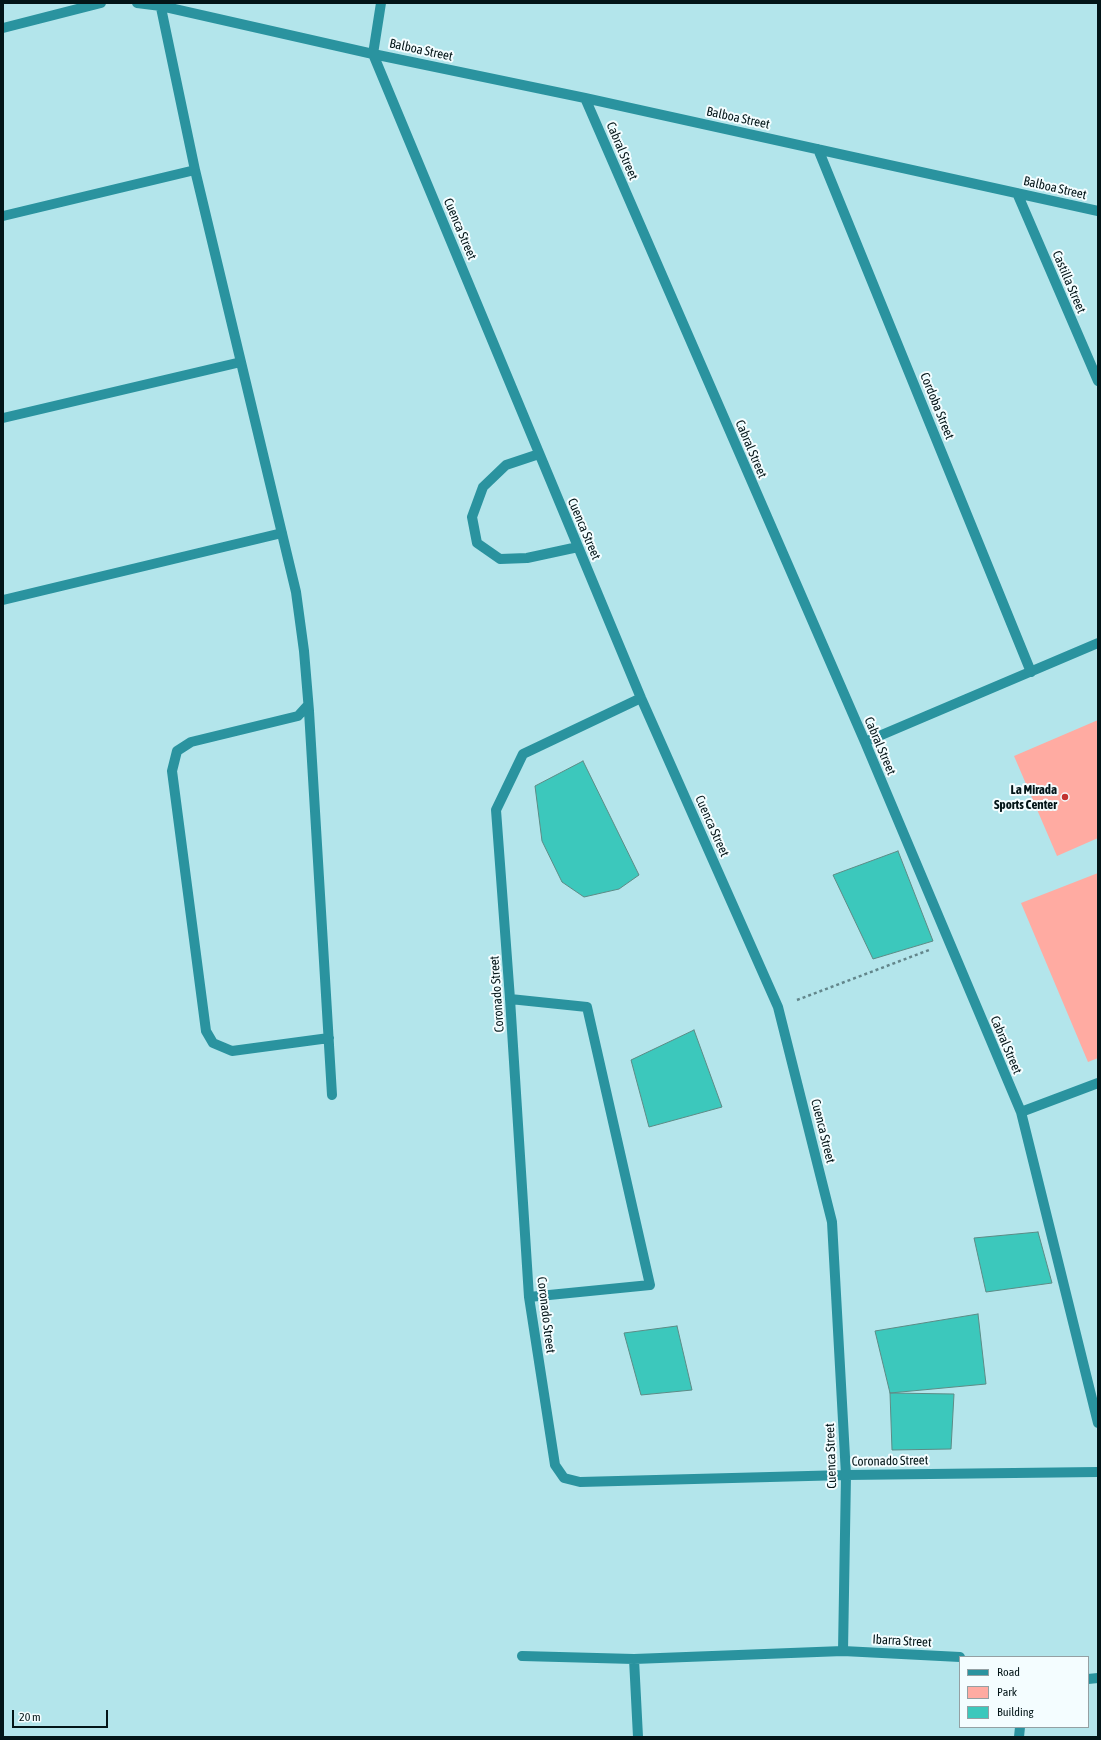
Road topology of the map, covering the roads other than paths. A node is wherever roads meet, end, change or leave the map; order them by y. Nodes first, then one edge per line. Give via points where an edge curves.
1 (101, 3) edge
2 (137, 3) edge
3 (381, 3) edge
4 (160, 5) edge
5 (3, 28) edge
6 (373, 54) junction
7 (585, 98) junction
8 (818, 149) junction
9 (195, 170) junction
10 (1017, 193) junction
11 (1098, 212) edge
12 (3, 216) edge
13 (241, 362) junction
14 (1098, 381) edge
15 (3, 418) edge
16 (539, 454) junction
17 (282, 533) junction
18 (578, 547) junction
19 (3, 600) edge
20 (1098, 643) edge
21 (1031, 672) junction
22 (641, 698) junction
23 (308, 705) junction
24 (865, 742) junction
25 (510, 999) junction
26 (329, 1038) junction
27 (1098, 1083) edge
28 (332, 1095) dead end
29 (1021, 1112) junction
30 (529, 1297) junction
31 (1098, 1422) edge
32 (1098, 1472) edge
33 (846, 1475) junction
34 (843, 1651) junction
35 (522, 1656) dead end
36 (959, 1657) edge
37 (634, 1659) junction
38 (638, 1737) edge

1 - 5 street
2 - 4 street, Balboa Street
3 - 6 street
4 - 6 street, Balboa Street
4 - 9 street
6 - 7 street, Balboa Street
6 - 16 street, Cuenca Street
7 - 8 street, Balboa Street
7 - 24 street, Cabral Street
8 - 10 street, Balboa Street
8 - 21 street, Cordoba Street
9 - 12 street
9 - 13 street
10 - 11 street, Balboa Street
10 - 14 street, Castilla Street
13 - 15 street
13 - 17 street
16 - 18 street, Cuenca Street
16 - 18 street via 506,465 483,487 472,517 477,543 500,559 526,558
17 - 19 street
17 - 23 street via 296,592
18 - 22 street, Cuenca Street
20 - 21 street
21 - 24 street
22 - 25 street, Coronado Street via 523,754 496,810
22 - 33 street, Cuenca Street via 778,1007 832,1222
23 - 26 street
23 - 26 street via 298,716 191,742 177,751 172,771 206,1031 213,1044 232,1051
24 - 29 street, Cabral Street
25 - 30 street, Coronado Street
25 - 30 street via 587,1007 650,1285
26 - 28 street
27 - 29 street
29 - 31 street, Cabral Street
30 - 33 street, Coronado Street via 555,1465 564,1478 580,1482
32 - 33 street, Coronado Street
33 - 34 street, Cuenca Street
34 - 36 street, Ibarra Street
34 - 37 street, Ibarra Street
35 - 37 street, Ibarra Street
37 - 38 street

